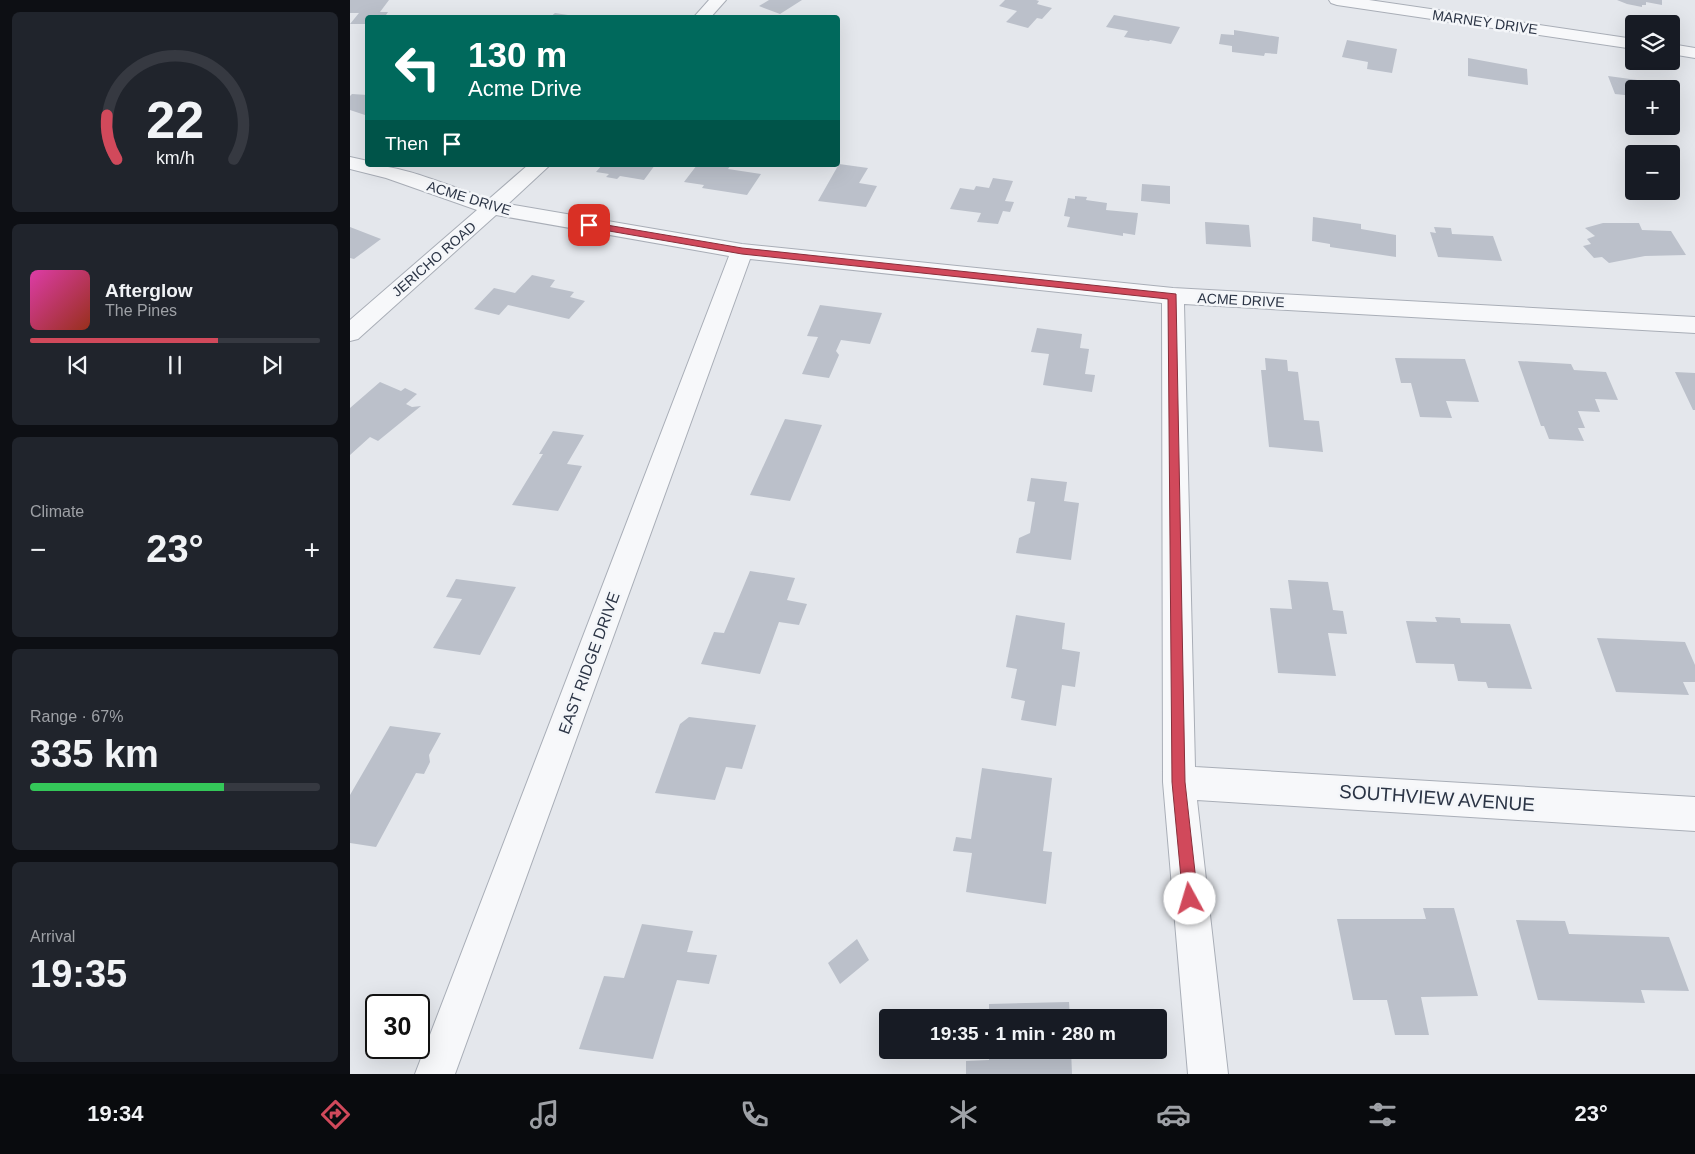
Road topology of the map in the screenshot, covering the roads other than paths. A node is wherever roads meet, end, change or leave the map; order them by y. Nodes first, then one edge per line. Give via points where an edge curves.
1 (718, 0) edge
2 (1337, 0) edge
3 (704, 15) edge
4 (1625, 43) edge
5 (1680, 50) edge
6 (1695, 53) edge
7 (350, 163) edge
8 (365, 167) edge
9 (366, 167) edge
10 (538, 167) edge
11 (493, 208) junction
12 (742, 251) junction
13 (1173, 296) junction
14 (1695, 325) edge
15 (350, 333) edge
16 (1178, 782) junction
17 (1695, 814) edge
18 (435, 1074) edge
19 (1208, 1074) edge

1 - 3 street
2 - 4 street, MARNEY DRIVE
5 - 6 street
7 - 8 street, ACME DRIVE
9 - 11 street, ACME DRIVE
10 - 11 street, JERICHO ROAD
11 - 12 street, ACME DRIVE
11 - 15 street, JERICHO ROAD
12 - 13 street, ACME DRIVE
12 - 18 street, EAST RIDGE DRIVE
13 - 14 street, ACME DRIVE
13 - 16 street
16 - 17 street, SOUTHVIEW AVENUE
16 - 19 street

